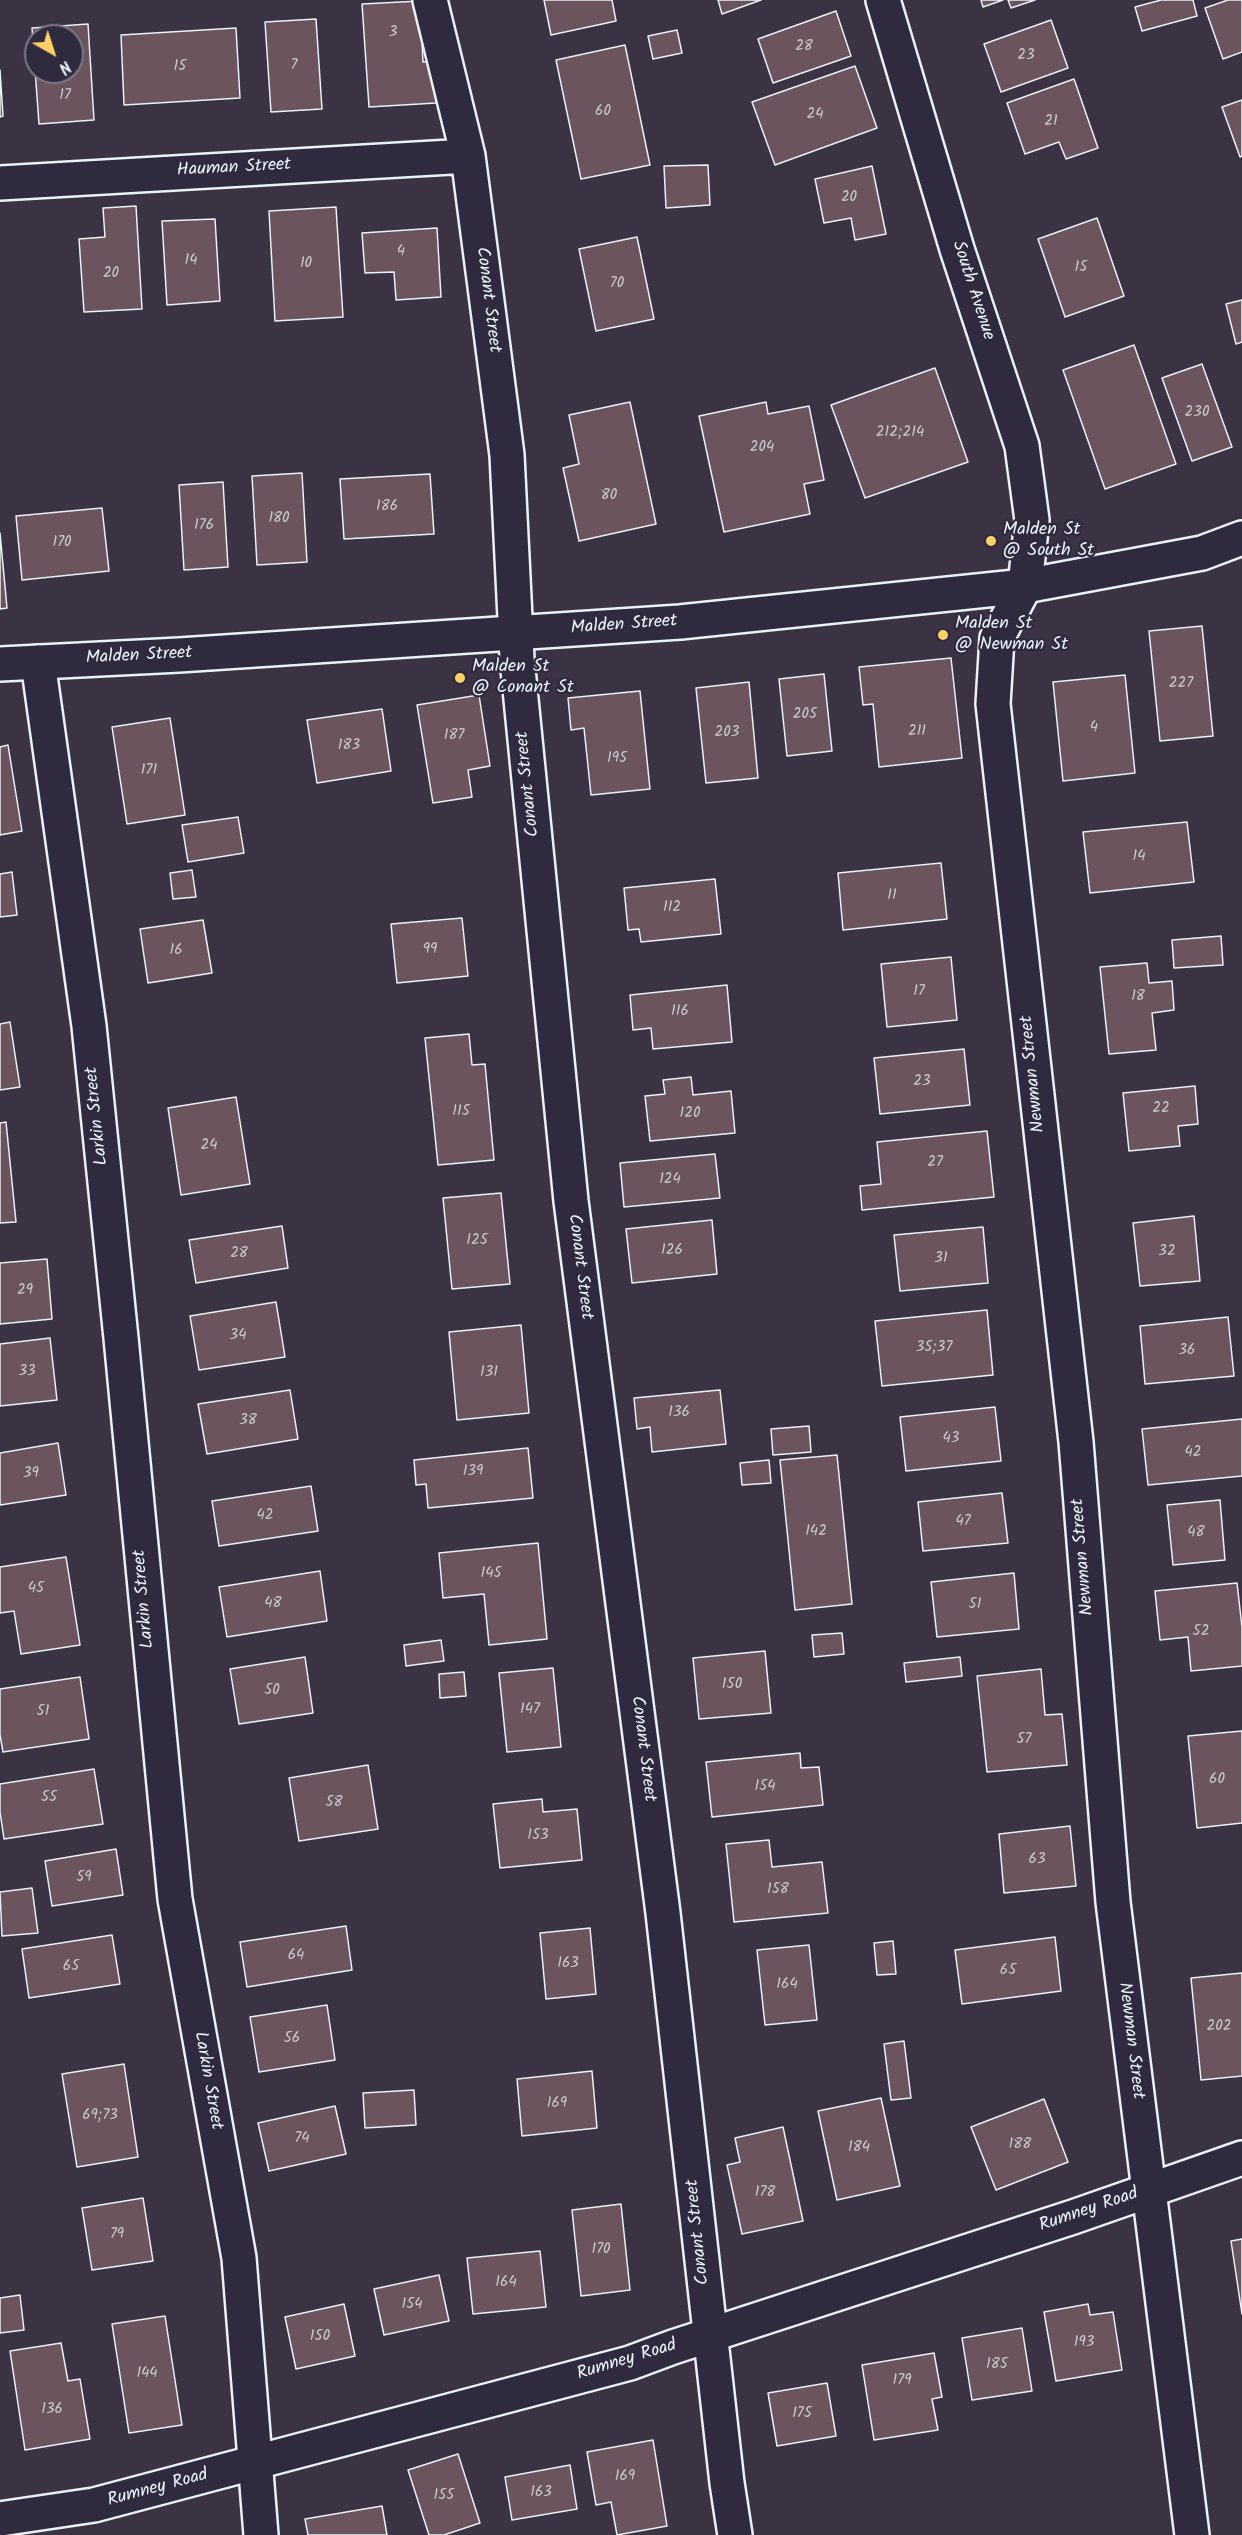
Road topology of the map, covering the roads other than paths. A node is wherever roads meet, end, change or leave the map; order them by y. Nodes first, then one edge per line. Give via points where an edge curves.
1 (430, 0) edge
2 (883, 0) edge
3 (468, 156) junction
4 (0, 183) edge
5 (1242, 538) edge
6 (1025, 586) junction
7 (516, 633) junction
8 (38, 662) junction
9 (0, 664) edge
10 (1242, 2158) edge
11 (1149, 2190) junction
12 (710, 2335) junction
13 (255, 2463) junction
14 (0, 2519) edge
15 (261, 2535) edge
16 (735, 2535) edge
17 (1192, 2535) edge

1 - 3 street, Conant Street
2 - 6 street, South Avenue via 957,249 1022,446 1032,520
3 - 4 street, Hauman Street
3 - 7 street, Conant Street via 507,455
5 - 6 street, Malden Street via 1202,553
6 - 7 street, Malden Street via 680,622
6 - 11 street, Newman Street via 997,638 993,704 1076,1442 1113,1902
7 - 8 street, Malden Street
7 - 12 street, Conant Street via 571,1201 663,1913
8 - 9 street, Malden Street
8 - 13 street, Larkin Street via 89,1026 175,1899 239,2258
10 - 11 street, Rumney Road
11 - 12 street, Rumney Road
11 - 17 street, Newman Street
12 - 13 street, Rumney Road via 630,2363
12 - 16 street, Conant Street
13 - 14 street, Rumney Road via 94,2505
13 - 15 street, Larkin Street

